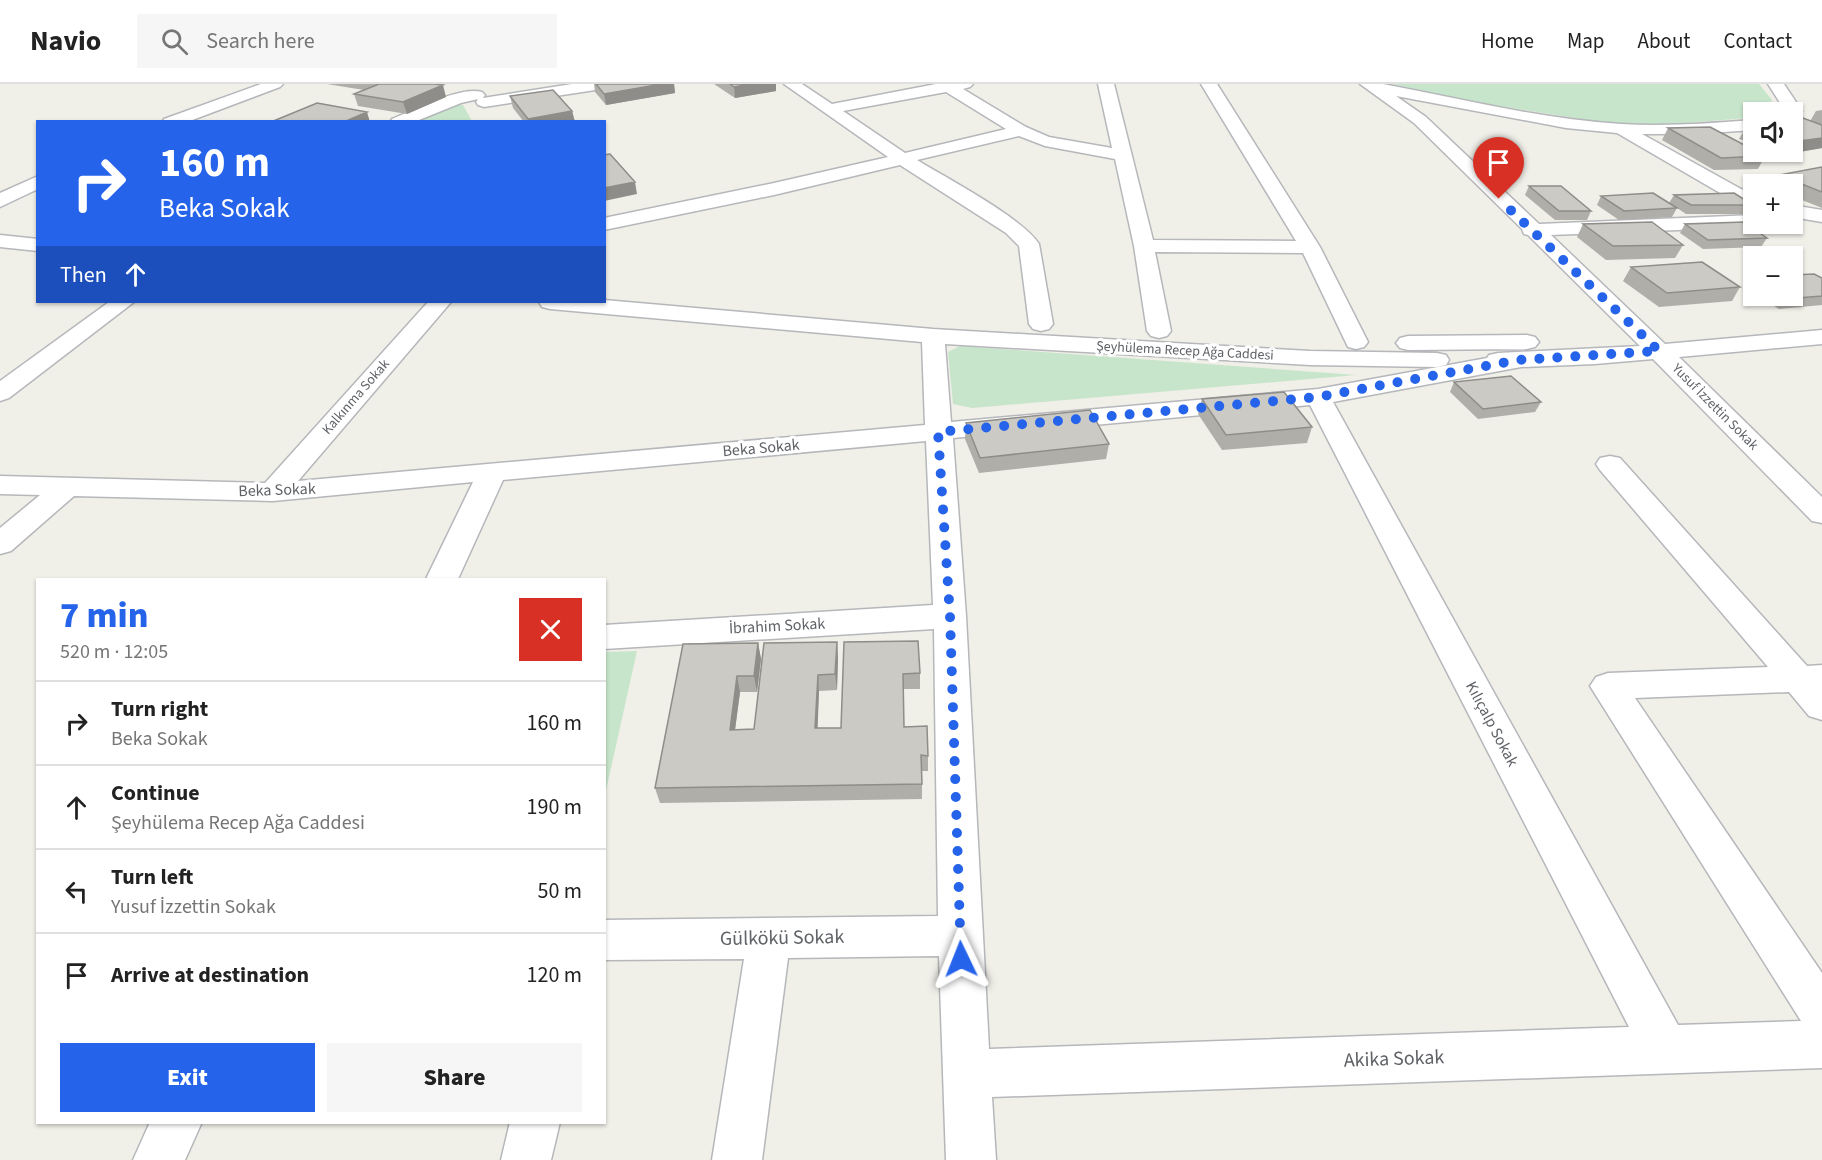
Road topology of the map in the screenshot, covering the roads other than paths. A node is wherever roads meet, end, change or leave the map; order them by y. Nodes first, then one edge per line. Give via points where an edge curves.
1 (275, 84) edge
2 (291, 84) edge
3 (465, 84) edge
4 (602, 84) edge
5 (792, 84) edge
6 (1106, 84) edge
7 (1209, 84) edge
8 (1776, 84) edge
9 (953, 85) edge
10 (1370, 85) edge
11 (1789, 102) edge
12 (485, 104) junction
13 (828, 109) junction
14 (176, 120) edge
15 (196, 120) edge
16 (403, 120) edge
17 (1743, 125) edge
18 (1622, 129) junction
19 (1020, 131) junction
20 (1123, 155) junction
21 (903, 159) junction
22 (36, 170) edge
23 (36, 182) edge
24 (0, 183) edge
25 (1743, 196) edge
26 (0, 201) edge
27 (1803, 213) edge
28 (1822, 217) edge
29 (1803, 218) edge
30 (1743, 221) edge
31 (606, 224) edge
32 (1531, 230) junction
33 (36, 245) edge
34 (1144, 246) junction
35 (1310, 247) junction
36 (1, 253) edge
37 (36, 259) edge
38 (606, 292) edge
39 (122, 303) edge
40 (439, 303) edge
41 (560, 303) edge
42 (1822, 319) edge
43 (1041, 324) junction
44 (1159, 331) junction
45 (1640, 333) junction
46 (933, 336) junction
47 (1822, 337) edge
48 (1356, 342) junction
49 (1659, 351) junction
50 (1518, 360) junction
51 (0, 393) edge
52 (1318, 397) junction
53 (938, 432) junction
54 (1610, 464) dead end
55 (492, 472) junction
56 (0, 485) edge
57 (67, 487) junction
58 (273, 492) junction
59 (1822, 514) edge
60 (0, 544) edge
61 (442, 578) edge
62 (950, 616) junction
63 (606, 636) edge
64 (1814, 688) edge
65 (960, 936) junction
66 (606, 939) edge
67 (769, 939) junction
68 (1822, 1013) edge
69 (1822, 1044) edge
70 (1666, 1050) junction
71 (967, 1074) junction
72 (176, 1124) edge
73 (535, 1124) edge
74 (158, 1160) edge
75 (526, 1160) edge
76 (736, 1160) edge
77 (971, 1160) edge

1 - 14 street
2 - 15 street
3 - 12 street
4 - 12 street
5 - 13 street
6 - 20 street
7 - 35 street
8 - 11 street
9 - 13 street
9 - 19 street
10 - 18 street via 1566,123
10 - 32 street, Yusuf İzzettin Sokak via 1420,120
12 - 16 street via 457,99
13 - 21 street
17 - 18 street
18 - 25 street
19 - 20 street via 1065,146
19 - 21 street
20 - 34 street
21 - 31 street
21 - 43 street via 1013,229 1029,244
22 - 24 street
23 - 26 street
27 - 28 street
28 - 29 street
30 - 32 street
32 - 45 street, Yusuf İzzettin Sokak
33 - 36 street
34 - 35 street
34 - 44 street
35 - 48 street
36 - 37 street
38 - 43 street, Şeyhülema Recep Ağa Caddesi
39 - 51 street
40 - 58 street, Kalkınma Sokak
41 - 46 street, Şeyhülema Recep Ağa Caddesi
42 - 45 street, Şeyhülema Recep Ağa Caddesi
43 - 44 street, Şeyhülema Recep Ağa Caddesi
44 - 48 street, Şeyhülema Recep Ağa Caddesi
45 - 48 street, Şeyhülema Recep Ağa Caddesi via 1524,343
45 - 49 street, Yusuf İzzettin Sokak
46 - 50 street, Şeyhülema Recep Ağa Caddesi via 1311,358
46 - 53 street
47 - 49 street, Şeyhülema Recep Ağa Caddesi
49 - 50 street, Şeyhülema Recep Ağa Caddesi
49 - 59 street, Yusuf İzzettin Sokak
50 - 52 street, Beka Sokak
52 - 53 street, Beka Sokak
52 - 70 street, Kılıçalp Sokak
53 - 55 street, Beka Sokak
53 - 62 street
54 - 64 street
55 - 58 street, Beka Sokak
55 - 61 street
56 - 57 street, Beka Sokak
57 - 58 street, Beka Sokak
57 - 60 street
62 - 63 street, İbrahim Sokak
62 - 65 street
64 - 68 street via 1608,686
65 - 67 street, Gülkökü Sokak
65 - 71 street
66 - 67 street, Gülkökü Sokak
67 - 76 street
69 - 70 street, Akika Sokak
70 - 71 street, Akika Sokak
71 - 77 street
72 - 74 street
73 - 75 street

